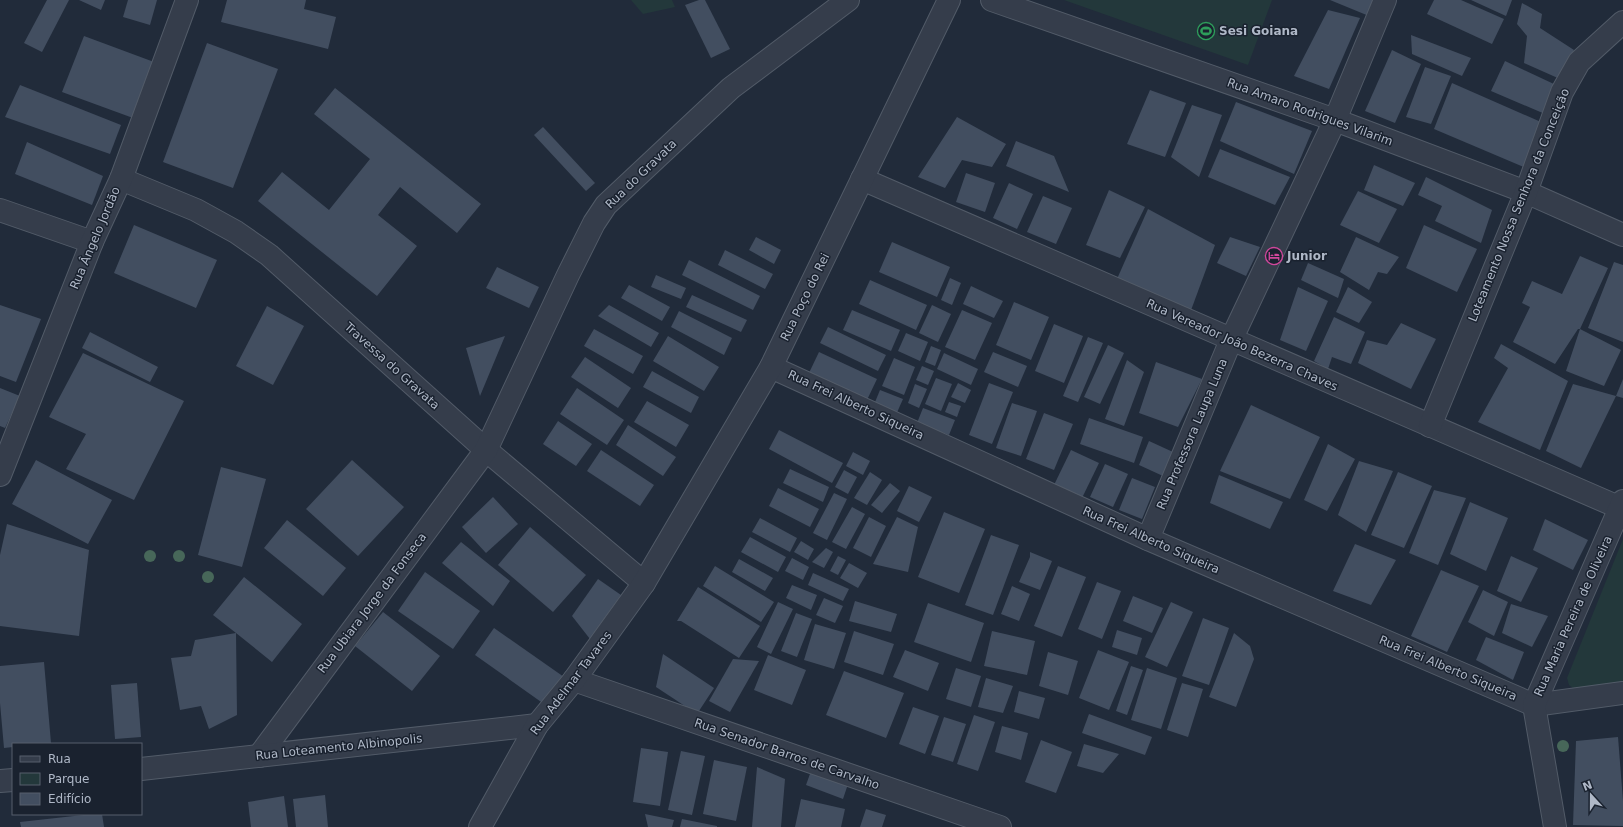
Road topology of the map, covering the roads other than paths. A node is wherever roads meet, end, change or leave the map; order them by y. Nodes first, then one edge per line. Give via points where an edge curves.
1 (187, 0) edge
2 (848, 0) edge
3 (949, 0) edge
4 (992, 0) edge
5 (1385, 0) edge
6 (1623, 22) edge
7 (1335, 120) junction
8 (121, 179) junction
9 (862, 179) junction
10 (1526, 192) junction
11 (0, 210) edge
12 (1623, 235) edge
13 (92, 242) junction
14 (1231, 340) junction
15 (771, 366) junction
16 (1430, 426) junction
17 (486, 450) junction
18 (0, 475) edge
19 (1622, 506) edge
20 (1148, 539) junction
21 (644, 584) junction
22 (574, 680) junction
23 (1623, 694) edge
24 (1534, 705) junction
25 (536, 726) junction
26 (259, 756) junction
27 (142, 768) edge
28 (12, 780) edge
29 (0, 781) edge
30 (480, 827) edge
31 (1000, 827) edge
32 (1555, 827) edge

1 - 8 street, Rua Ângelo Jordão
2 - 17 street, Rua do Gravata via 731,88 606,205 568,275
3 - 9 street, Rua Poço do Rei
4 - 7 street, Rua Amaro Rodrigues Vilarim
5 - 7 street, Rua Professora Laupa Luna
6 - 10 street, Loteamento Nossa Senhora da Conceição via 1579,62 1562,92
7 - 10 street, Rua Amaro Rodrigues Vilarim
7 - 14 street, Rua Professora Laupa Luna
8 - 13 street, Rua Ângelo Jordão
8 - 17 street, Travessa do Gravata via 196,210 236,232 269,255
9 - 14 street, Rua Vereador João Bezerra Chaves
9 - 15 street, Rua Poço do Rei
10 - 12 street, Rua Amaro Rodrigues Vilarim
10 - 16 street, Loteamento Nossa Senhora da Conceição
11 - 13 street
13 - 18 street, Rua Ângelo Jordão
14 - 16 street, Rua Vereador João Bezerra Chaves
14 - 20 street, Rua Professora Laupa Luna
15 - 20 street, Rua Frei Alberto Siqueira
15 - 21 street, Rua Poço do Rei
16 - 19 street, Rua Vereador João Bezerra Chaves
17 - 21 street, Travessa do Gravata
17 - 26 street, Rua Ubiara Jorge da Fonseca
19 - 24 street, Rua Maria Pereira de Oliveira
20 - 24 street, Rua Frei Alberto Siqueira
21 - 22 street, Rua Adelmar Tavares
22 - 25 street, Rua Adelmar Tavares
22 - 31 street, Rua Senador Barros de Carvalho
23 - 24 street
24 - 32 street, Rua Maria Pereira de Oliveira
25 - 26 street, Rua Loteamento Albinopolis
25 - 30 street, Rua Adelmar Tavares
26 - 27 street, Rua Loteamento Albinopolis
28 - 29 street

